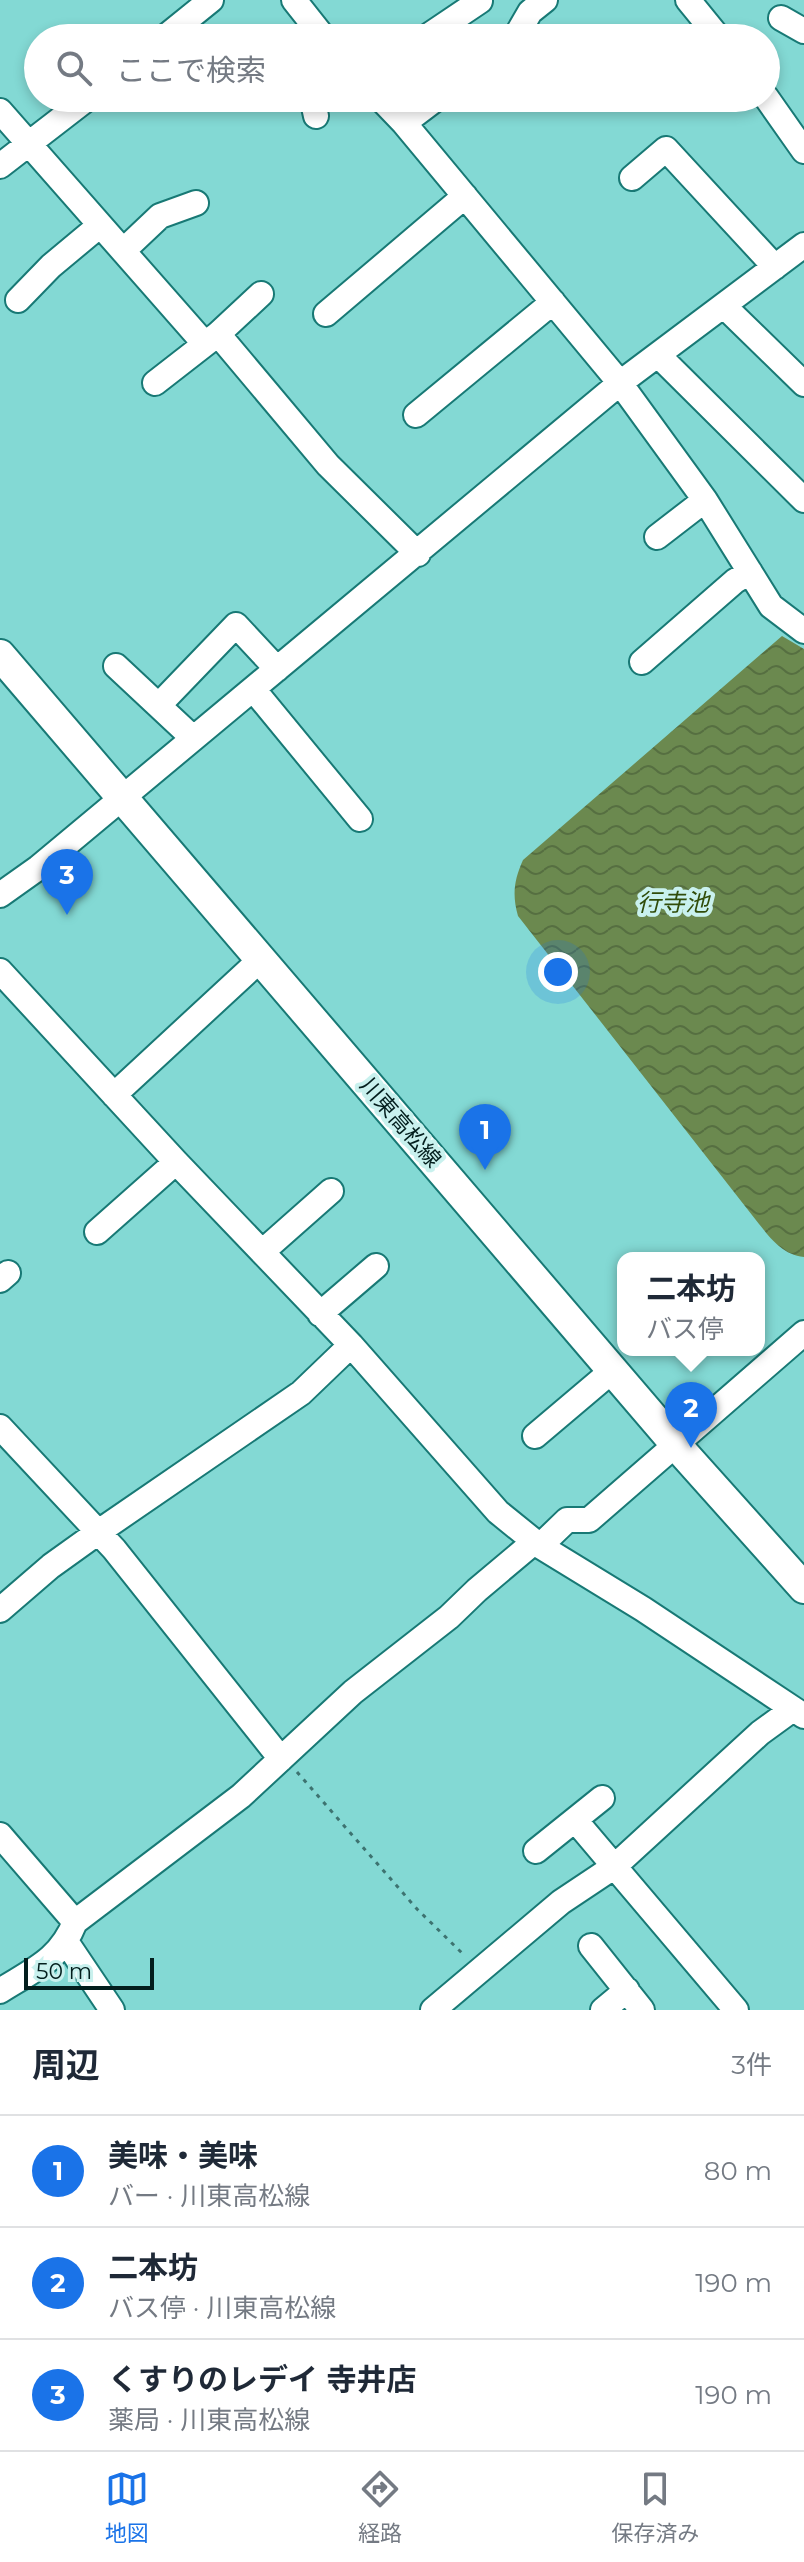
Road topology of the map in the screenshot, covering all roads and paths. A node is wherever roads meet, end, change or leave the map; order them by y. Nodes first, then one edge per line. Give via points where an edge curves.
1 (211, 0) edge
2 (294, 0) edge
3 (545, 0) edge
4 (688, 0) edge
5 (480, 1) edge
6 (781, 18) dead end
7 (186, 24) edge
8 (313, 24) edge
9 (446, 24) edge
10 (523, 24) edge
11 (708, 24) edge
12 (804, 31) edge
13 (0, 111) edge
14 (70, 112) edge
15 (393, 112) edge
16 (419, 112) edge
17 (777, 112) edge
18 (404, 123) junction
19 (28, 145) junction
20 (804, 151) edge
21 (0, 166) edge
22 (632, 178) dead end
23 (465, 196) junction
24 (196, 203) dead end
25 (99, 226) junction
26 (804, 245) edge
27 (123, 251) junction
28 (775, 267) junction
29 (261, 294) dead end
30 (18, 300) dead end
31 (553, 302) junction
32 (724, 306) junction
33 (326, 314) dead end
34 (211, 338) junction
35 (658, 355) junction
36 (155, 383) dead end
37 (620, 383) junction
38 (804, 384) edge
39 (416, 415) dead end
40 (705, 500) junction
41 (804, 500) edge
42 (657, 537) dead end
43 (418, 554) junction
44 (750, 572) junction
45 (804, 631) edge
46 (0, 655) edge
47 (642, 662) dead end
48 (116, 666) dead end
49 (277, 669) junction
50 (253, 689) junction
51 (159, 705) junction
52 (193, 738) junction
53 (122, 796) junction
54 (360, 819) dead end
55 (0, 895) edge
56 (261, 959) junction
57 (0, 971) edge
58 (114, 1095) junction
59 (176, 1162) junction
60 (331, 1191) dead end
61 (97, 1232) dead end
62 (262, 1252) junction
63 (376, 1266) dead end
64 (320, 1314) junction
65 (802, 1338) edge
66 (351, 1345) junction
67 (613, 1370) junction
68 (0, 1427) edge
69 (535, 1436) dead end
70 (676, 1445) junction
71 (97, 1533) junction
72 (537, 1544) junction
73 (804, 1588) edge
74 (2, 1603) edge
75 (798, 1712) edge
76 (281, 1759) junction
77 (602, 1798) dead end
78 (575, 1820) junction
79 (2, 1843) edge
80 (536, 1851) dead end
81 (615, 1866) junction
82 (71, 1933) junction
83 (591, 1946) dead end
84 (480, 1970) junction
85 (627, 1990) junction
86 (0, 1991) edge
87 (112, 2010) edge
88 (433, 2010) edge
89 (603, 2010) edge
90 (642, 2010) edge
91 (736, 2010) edge

1 - 7 street
2 - 8 street
3 - 10 street
4 - 11 street
5 - 9 street
6 - 12 street
13 - 19 street
14 - 19 street
15 - 18 street
16 - 18 street
17 - 20 street
18 - 23 street
19 - 21 street
19 - 25 street
22 - 28 street via 666,149
23 - 31 street
23 - 33 street
24 - 27 street via 160,216
25 - 27 street
25 - 30 street
26 - 28 street
27 - 34 street
28 - 32 street
29 - 34 street
31 - 37 street
31 - 39 street
32 - 35 street
32 - 38 street
34 - 36 street
34 - 43 street
35 - 37 street
35 - 41 street
37 - 40 street
37 - 43 street
40 - 42 street
40 - 44 street
43 - 49 street
44 - 45 street via 771,606
44 - 47 street
46 - 53 main road, 川東高松線
48 - 51 street
49 - 50 street
49 - 51 street via 236,625
50 - 52 street
50 - 54 street
51 - 52 street
52 - 53 street
53 - 55 street
53 - 56 main road, 川東高松線
56 - 58 street
56 - 67 main road, 川東高松線
57 - 58 street
58 - 59 street
59 - 61 street
59 - 62 street
60 - 62 street
62 - 64 street
63 - 64 street
64 - 66 street
65 - 70 street
66 - 71 street via 301,1393
66 - 72 street via 498,1512
67 - 69 street
67 - 70 main road, 川東高松線
68 - 71 street
70 - 72 street via 589,1520 567,1520
70 - 73 main road, 川東高松線
71 - 74 street
71 - 76 street
72 - 75 street
72 - 76 street via 353,1692
75 - 81 street via 760,1733
76 - 82 street
76 - 84 path
77 - 78 street
78 - 80 street
78 - 81 street
79 - 82 street
81 - 84 street via 561,1902
81 - 91 street
82 - 86 street via 52,1957
82 - 87 street
83 - 85 street
84 - 88 street
85 - 89 street
85 - 90 street

